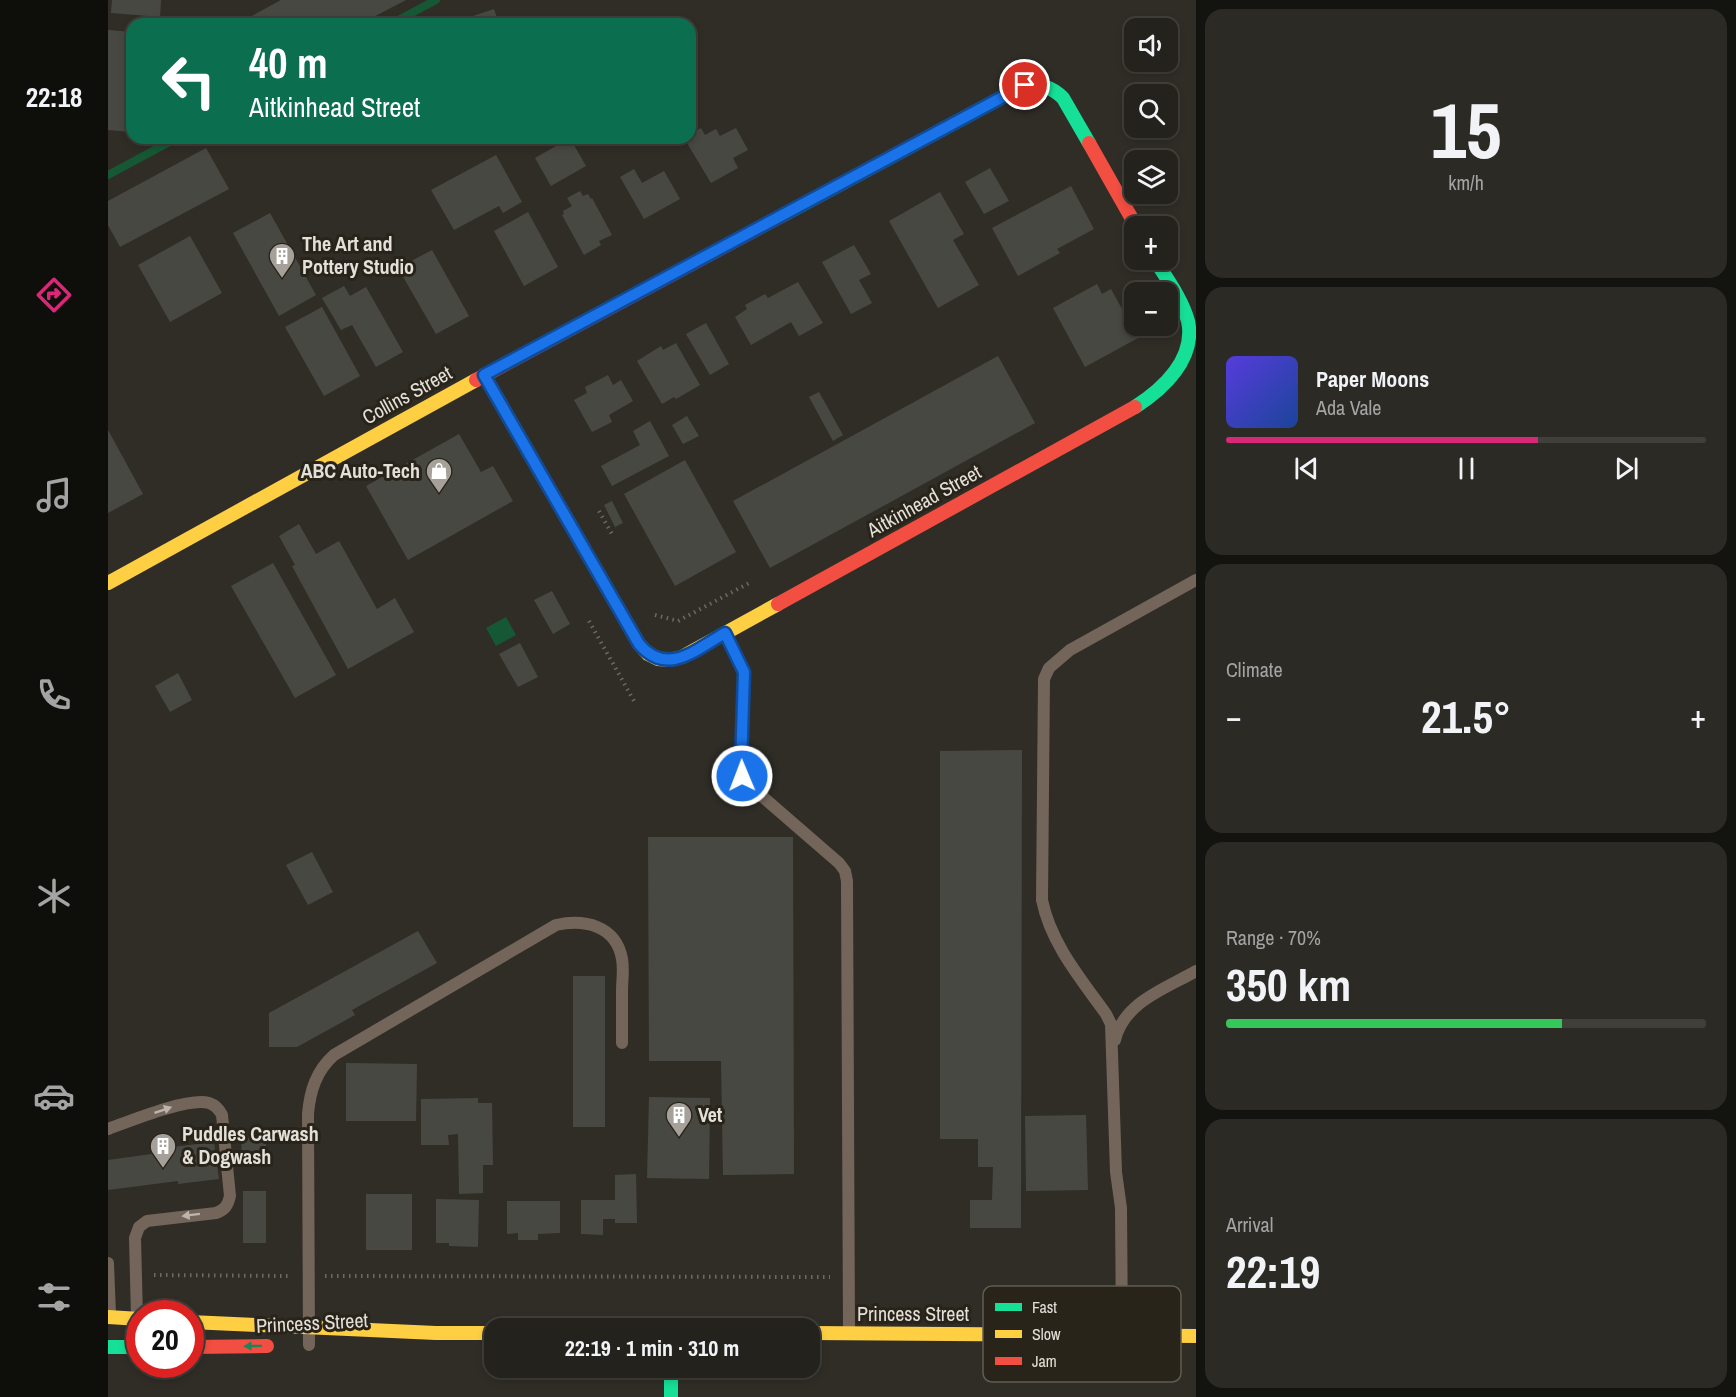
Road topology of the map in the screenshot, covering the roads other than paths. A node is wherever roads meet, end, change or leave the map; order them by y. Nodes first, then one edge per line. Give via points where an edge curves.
1 (1130, 216) edge
2 (1161, 270) edge
3 (484, 375) junction
4 (1196, 580) edge
5 (108, 584) edge
6 (725, 633) junction
7 (1196, 971) edge
8 (622, 1043) dead end
9 (1113, 1050) junction
10 (108, 1129) edge
11 (108, 1263) edge
12 (1122, 1286) edge
13 (137, 1300) edge
14 (126, 1323) edge
15 (204, 1323) edge
16 (309, 1327) junction
17 (110, 1329) edge
18 (436, 1333) junction
19 (484, 1333) edge
20 (820, 1333) edge
21 (849, 1333) junction
22 (983, 1334) edge
23 (126, 1342) edge
24 (344, 1342) dead end
25 (303, 1345) joint
26 (204, 1347) edge
27 (670, 1378) edge
28 (670, 1397) edge

1 - 3 street, Collins Street via 1063,99 1046,86 1025,85
2 - 6 street, Aitkinhead Street via 1185,314 1189,338 1178,369 1159,391
3 - 5 street, Collins Street
3 - 6 street, Aitkinhead Street via 647,653 659,660 672,660
4 - 9 lane via 1070,650 1049,668 1044,679 1042,900 1055,939 1111,1024
6 - 21 lane via 744,672 742,776 838,864 847,881
7 - 9 lane via 1132,1008 1120,1026
8 - 16 lane via 622,960 618,946 599,927 570,922 556,925 326,1062 309,1096
9 - 12 lane
10 -> 13 lane via 176,1105 209,1103 222,1115 229,1202 216,1213 147,1221 139,1227 135,1238
11 - 17 lane
14 - 17 street
15 - 16 street, Princess Street
16 - 18 street, Princess Street
16 - 25 lane
17 - 23 street
18 - 19 street, Princess Street
18 - 24 street, Princess Street
20 - 21 street, Princess Street
21 - 22 street, Princess Street
25 -> 26 street, Princess Street
27 - 28 street

